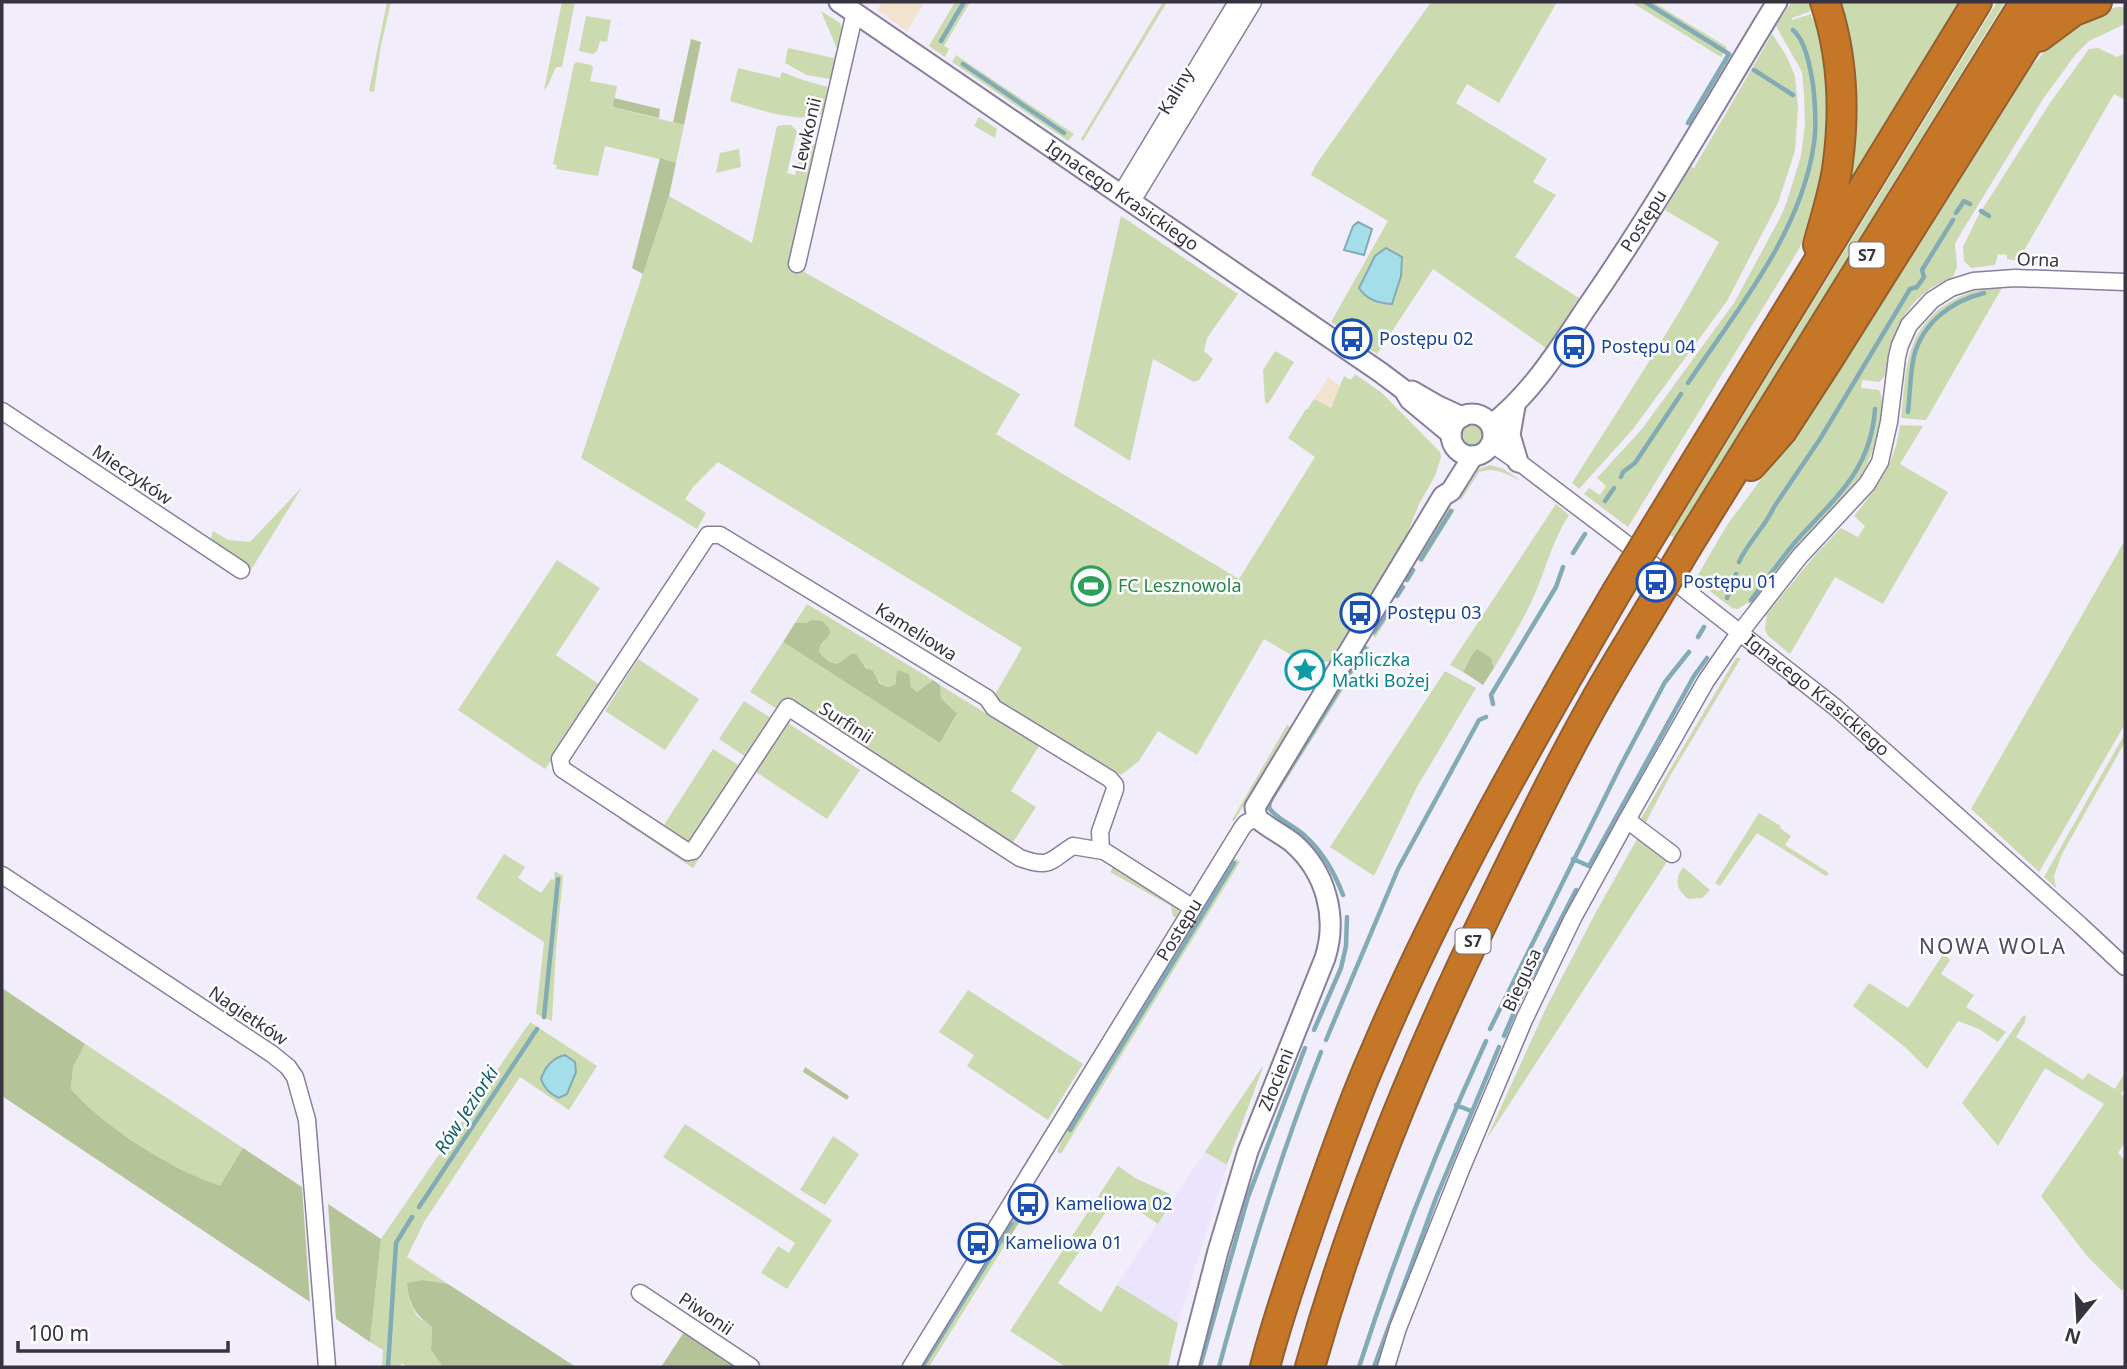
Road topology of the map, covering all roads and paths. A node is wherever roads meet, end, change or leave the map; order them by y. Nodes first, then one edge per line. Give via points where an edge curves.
1 (1237, 2) edge
2 (1253, 2) edge
3 (1777, 2) edge
4 (1825, 2) edge
5 (1977, 2) edge
6 (2025, 2) edge
7 (2053, 2) edge
8 (2097, 2) edge
9 (847, 7) edge
10 (2024, 50) junction
11 (1126, 198) junction
12 (797, 264) dead end
13 (1809, 278) junction
14 (2125, 282) edge
15 (1951, 288) joint
16 (1404, 390) junction
17 (1514, 406) junction
18 (2, 411) edge
19 (1462, 417) junction
20 (1491, 435) junction
21 (1460, 446) junction
22 (1518, 462) junction
23 (1711, 509) junction
24 (241, 570) dead end
25 (1740, 632) junction
26 (626, 811) joint
27 (1257, 818) junction
28 (1627, 820) junction
29 (1103, 851) junction
30 (1672, 854) dead end
31 (2, 875) edge
32 (1193, 908) junction
33 (2125, 967) edge
34 (640, 1293) dead end
35 (327, 1367) edge
36 (751, 1367) edge
37 (911, 1367) edge
38 (1188, 1367) edge
39 (1265, 1367) edge
40 (1310, 1367) edge
41 (1386, 1367) edge

1 - 11 street, Kaliny
2 - 11 street, Kaliny
3 - 17 street, Postępu via 1619,262
4 - 13 highway via 1839,53 1841,126 1838,164
5 - 13 highway, S7
6 - 23 highway, S7
7 - 10 highway
8 - 10 highway via 2074,11
9 - 11 street, Ignacego Krasickiego
9 - 12 street, Lewkonii
10 - 23 highway via 1782,431
11 - 16 street, Ignacego Krasickiego
13 - 39 highway, S7, bridge via 1616,593 1507,784 1411,971 1338,1144
14 - 15 street, Orna via 1983,279
15 - 25 street, Biegusa via 1927,304 1904,334 1884,447 1867,484 1800,556
16 - 19 street, Ignacego Krasickiego
16 - 21 street, Ignacego Krasickiego
17 - 20 street, Postępu
17 - 22 street via 1510,435
18 - 24 street, Mieczyków
19 - 20 street via 1481,415
19 - 21 street via 1455,424
20 - 21 street via 1483,453
20 - 22 street, Ignacego Krasickiego
21 - 27 street, Postępu via 1443,485 1443,496 1256,805
22 - 25 street, Ignacego Krasickiego
23 - 40 highway, S7, bridge via 1595,702 1463,962 1409,1082 1347,1248
25 - 28 street, Biegusa via 1706,681
25 - 33 street, Ignacego Krasickiego via 1884,749
26 - 29 street, Surfinii via 693,851 788,707 1020,858 1051,862 1073,846
26 - 29 street, Kameliowa via 562,769 559,762 708,535 720,535 1110,779 1115,789 1101,832
27 - 32 street, Postępu via 1242,828
27 - 38 street, Złocieni via 1295,845 1314,867 1330,908 1330,940 1248,1152
28 - 30 street
28 - 41 street, Biegusa via 1524,1020
29 - 32 street
31 - 35 street, Nagietków via 272,1054 295,1077 307,1119
32 - 37 street, Postępu
34 - 36 street, Piwonii

